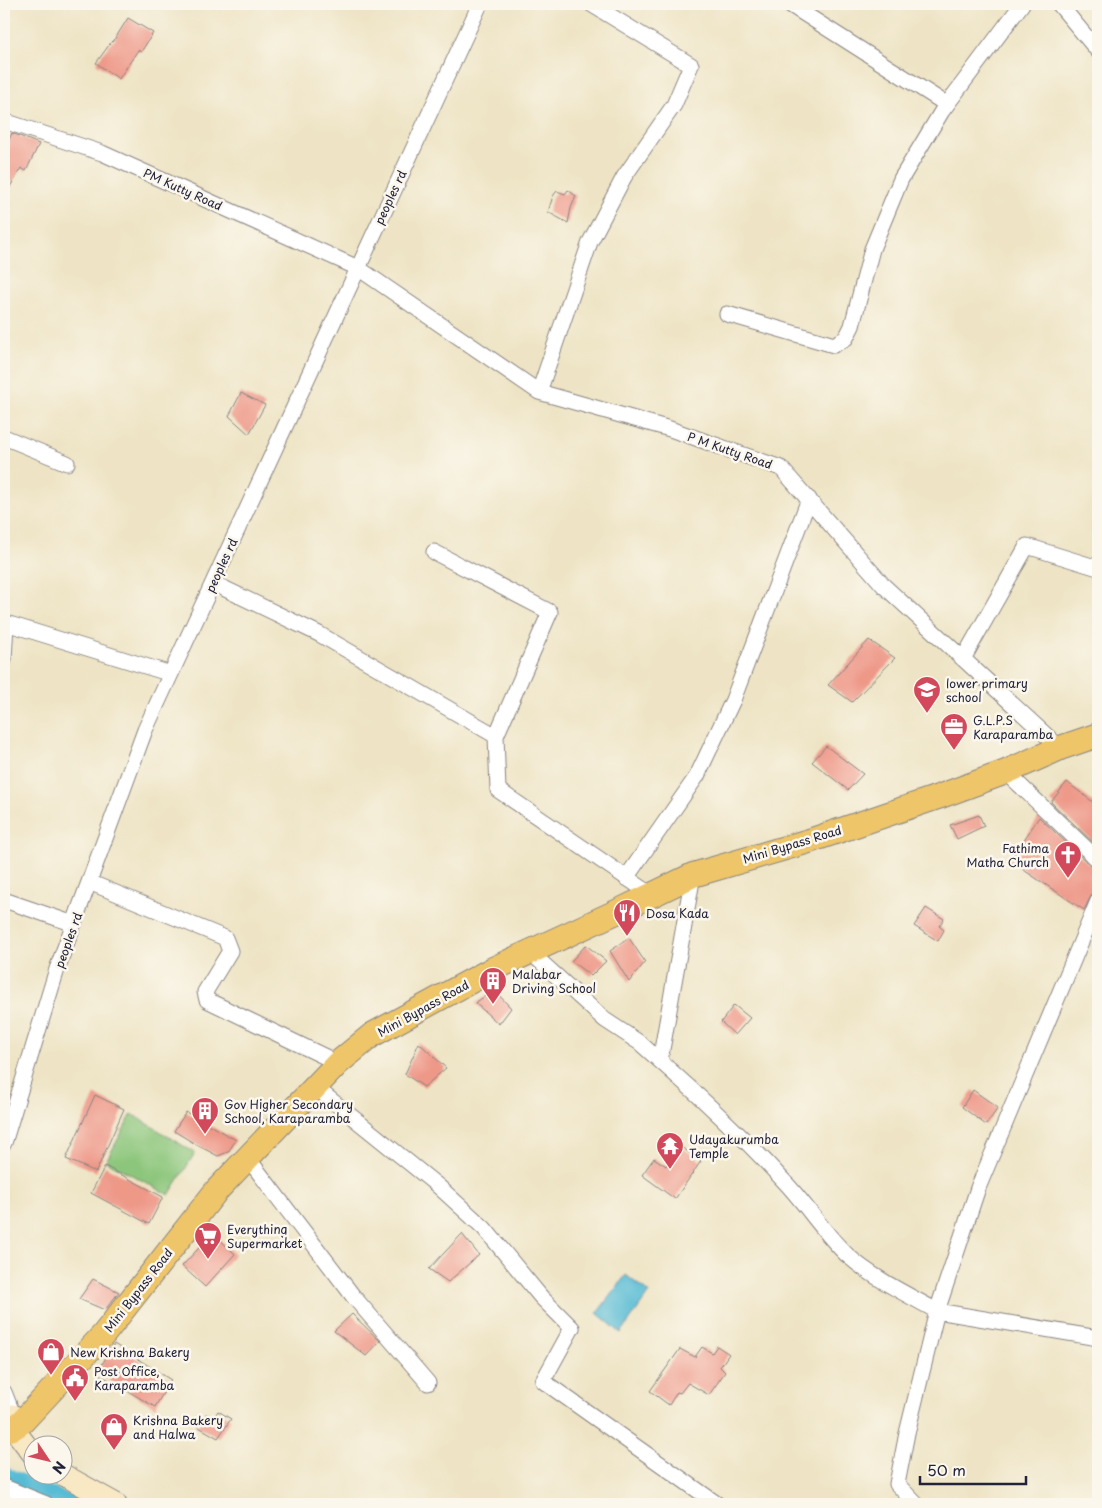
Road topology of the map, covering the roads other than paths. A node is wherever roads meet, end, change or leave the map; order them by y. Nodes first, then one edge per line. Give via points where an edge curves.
1 (480, 4) edge
2 (591, 4) edge
3 (789, 4) edge
4 (1022, 4) edge
5 (1059, 4) edge
6 (1098, 51) edge
7 (946, 104) junction
8 (4, 120) edge
9 (358, 268) junction
10 (726, 314) dead end
11 (539, 392) junction
12 (4, 437) edge
13 (67, 463) dead end
14 (809, 499) junction
15 (434, 552) dead end
16 (1098, 568) edge
17 (213, 582) junction
18 (4, 659) edge
19 (963, 659) junction
20 (171, 674) junction
21 (1098, 735) edge
22 (496, 736) junction
23 (1060, 748) junction
24 (1006, 772) junction
25 (1098, 860) edge
26 (692, 875) junction
27 (626, 878) junction
28 (89, 882) junction
29 (652, 895) junction
30 (4, 900) edge
31 (1098, 901) edge
32 (74, 924) junction
33 (530, 952) junction
34 (660, 1061) junction
35 (338, 1063) junction
36 (315, 1087) junction
37 (4, 1144) edge
38 (247, 1158) junction
39 (937, 1311) junction
40 (1098, 1338) edge
41 (428, 1383) dead end
42 (4, 1392) edge
43 (11, 1422) edge
44 (22, 1439) edge
45 (72, 1480) edge
46 (4, 1487) edge
47 (46, 1504) edge
48 (116, 1504) edge
49 (717, 1504) edge
50 (916, 1504) edge

1 - 9 street, peoples rd
2 - 11 street via 691,65 674,105 624,177 590,242
3 - 7 street
4 - 7 street
5 - 6 street
7 - 10 street via 901,179 872,249 846,338 834,345
8 - 9 street, PM Kutty Road via 102,153
9 - 11 street, P M Kutty Road
9 - 17 street, peoples rd
11 - 14 street, P M Kutty Road via 670,429 781,468
12 - 13 street
14 - 19 street, P M Kutty Road via 884,586
14 - 27 street via 733,700 697,776
15 - 22 street via 550,612
16 - 19 street via 1027,546
17 - 20 street, peoples rd
17 - 22 street via 319,634
18 - 20 street via 6,623
19 - 23 street, P M Kutty Road
20 - 28 street, peoples rd via 145,730
21 - 23 main road, Mini Bypass Road
22 - 27 street via 498,790
23 - 24 main road, Mini Bypass Road
24 - 25 street
24 - 26 main road, Mini Bypass Road via 809,841
26 - 29 main road, Mini Bypass Road
26 - 34 street
27 - 29 street
28 - 32 street, peoples rd
28 - 35 street via 225,938 230,951 205,992 207,1000
29 - 33 main road, Mini Bypass Road
30 - 32 street
31 - 39 street via 978,1188
32 - 37 street, peoples rd via 57,969
33 - 34 street via 605,1020
33 - 35 main road, Mini Bypass Road via 372,1035
34 - 39 street via 784,1181 821,1228 848,1255 876,1277
35 - 36 main road, Mini Bypass Road
36 - 38 main road, Mini Bypass Road
36 - 49 street via 438,1186 484,1228 572,1328 543,1381
38 - 41 street via 353,1296
38 - 43 main road, Mini Bypass Road via 217,1190 104,1334
39 - 40 street
39 - 50 street via 906,1433 897,1484
42 - 43 street
43 - 44 main road
45 - 48 main road
46 - 47 street

